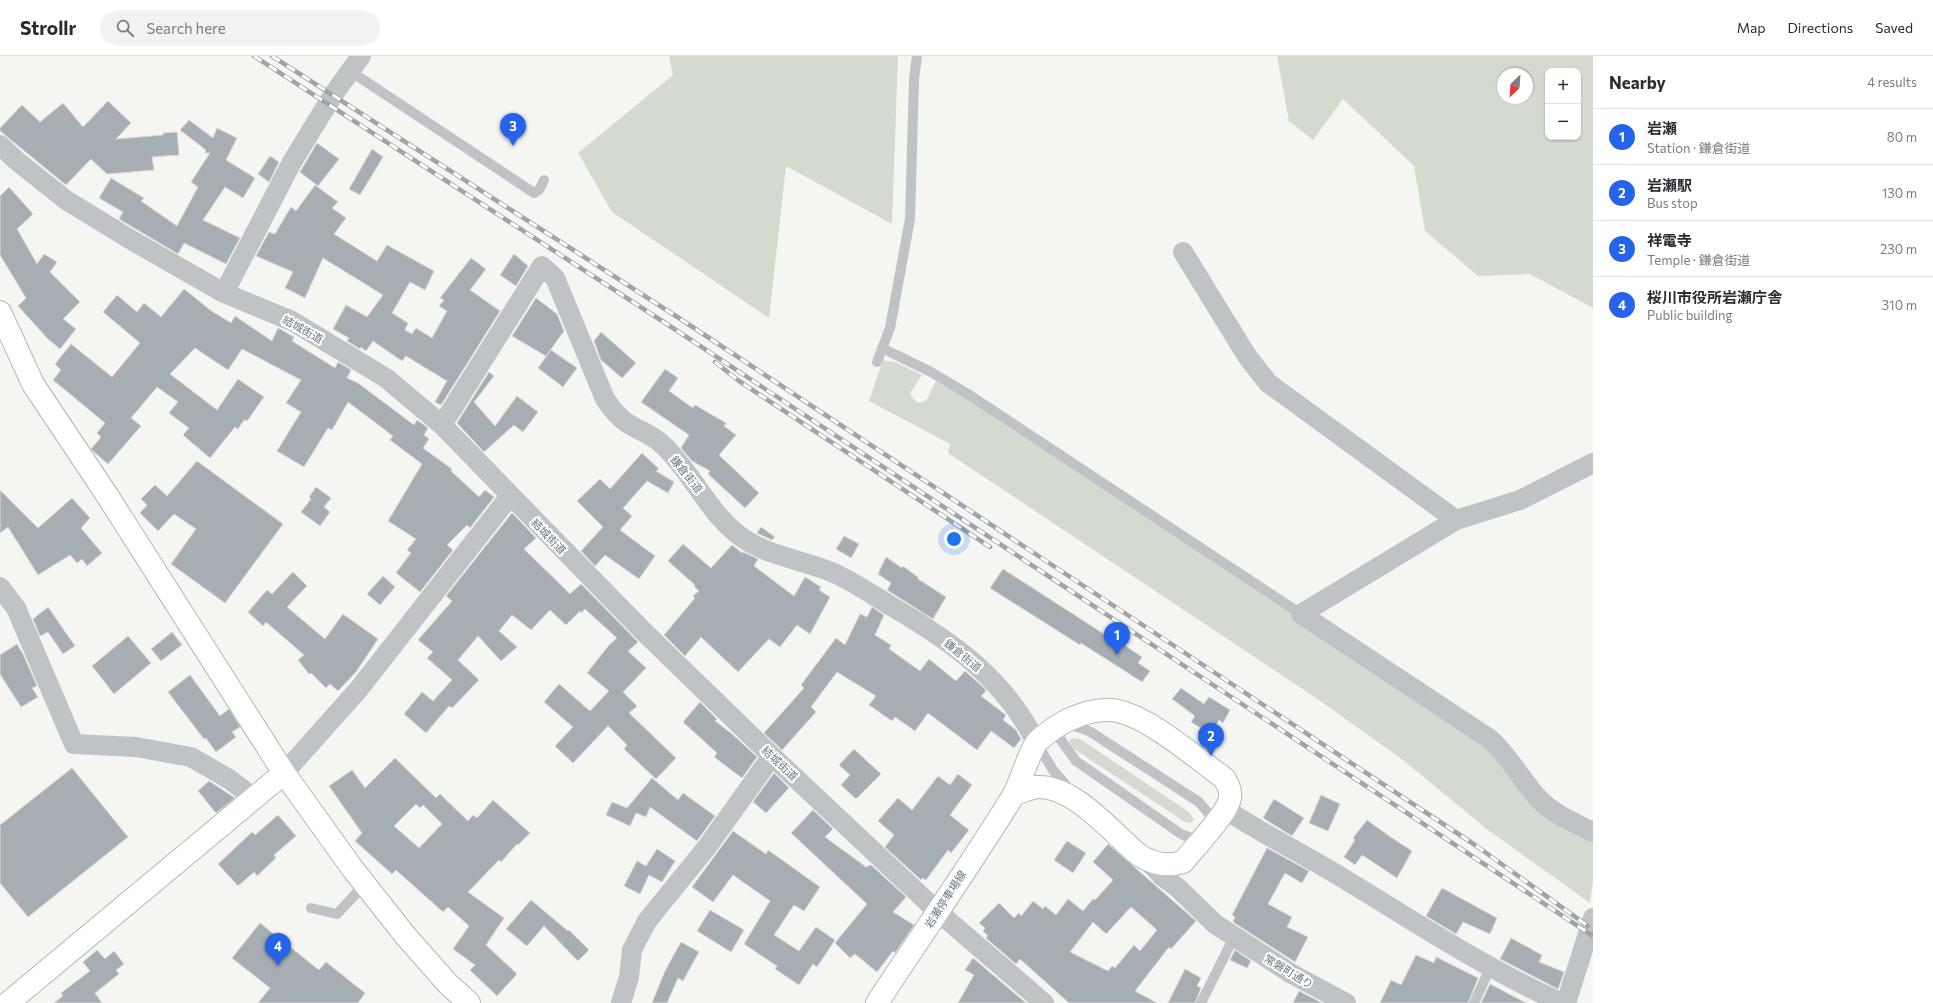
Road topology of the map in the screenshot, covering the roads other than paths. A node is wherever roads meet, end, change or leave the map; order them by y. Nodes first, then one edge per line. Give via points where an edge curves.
1 (917, 56) edge
2 (356, 63) edge
3 (0, 145) edge
4 (544, 180) dead end
5 (1183, 252) dead end
6 (224, 293) junction
7 (0, 312) edge
8 (882, 348) junction
9 (877, 362) dead end
10 (442, 425) junction
11 (1593, 463) edge
12 (510, 496) junction
13 (1456, 520) junction
14 (0, 587) edge
15 (1302, 614) junction
16 (1059, 726) junction
17 (1036, 742) junction
18 (772, 756) junction
19 (284, 773) junction
20 (1014, 794) junction
21 (254, 798) junction
22 (1079, 801) junction
23 (1221, 816) junction
24 (1593, 832) edge
25 (1201, 839) junction
26 (1149, 862) junction
27 (1182, 862) junction
28 (365, 884) junction
29 (1178, 888) junction
30 (311, 908) dead end
31 (937, 911) junction
32 (1593, 918) edge
33 (1234, 937) junction
34 (1490, 968) junction
35 (10, 1001) edge
36 (469, 1003) edge
37 (621, 1003) edge
38 (877, 1003) edge
39 (1044, 1003) edge
40 (1201, 1003) edge
41 (1346, 1003) edge
42 (1474, 1003) edge
43 (1562, 1003) edge
44 (1566, 1003) edge

1 - 8 lane via 910,219 890,328
2 - 4 lane via 534,194
2 - 6 street via 327,103 292,162
3 - 6 street, 結城街道 via 66,200
5 - 13 street via 1247,356 1268,383
6 - 10 street, 結城街道 via 292,321 380,374
7 - 19 street via 33,384
8 - 9 lane
8 - 15 lane via 968,394
10 - 12 street, 結城街道
10 - 17 street, 鎌倉街道 via 542,266 555,278 605,399 615,413 664,446 734,532 759,548 836,574 935,632 965,654 988,676 1028,726
11 - 13 street via 1520,500
12 - 18 street, 結城街道 via 643,631
12 - 19 street via 358,690
13 - 15 street
14 - 21 street via 16,608 74,744 136,747 191,758 229,779
15 - 24 street via 1490,739 1499,747 1538,799
16 - 17 street
16 - 23 lane via 1089,731
16 - 23 street via 1096,710 1113,710 1137,718 1224,778 1230,788 1230,798
16 - 25 lane via 1076,761 1181,834
17 - 20 street, 岩瀬停車場線
17 - 22 lane via 1053,770
18 - 31 street, 結城街道
18 - 37 street via 707,848 647,921 632,950 629,977
19 - 21 street
19 - 28 street
20 - 22 street via 1036,787 1051,788
20 - 31 street, 岩瀬停車場線
21 - 35 street
22 - 26 street
23 - 25 street
23 - 34 street via 1256,829 1315,861
25 - 27 street
26 - 27 street
26 - 29 street, 常磐町通り
27 - 29 street
28 - 30 lane via 337,914
28 - 36 street via 404,934 448,984
29 - 33 street, 常磐町通り via 1214,924
31 - 38 street, 岩瀬停車場線
31 - 39 street, 結城街道
32 - 44 street
33 - 40 lane
33 - 41 street, 常磐町通り via 1292,974
34 - 42 lane
34 - 43 street

